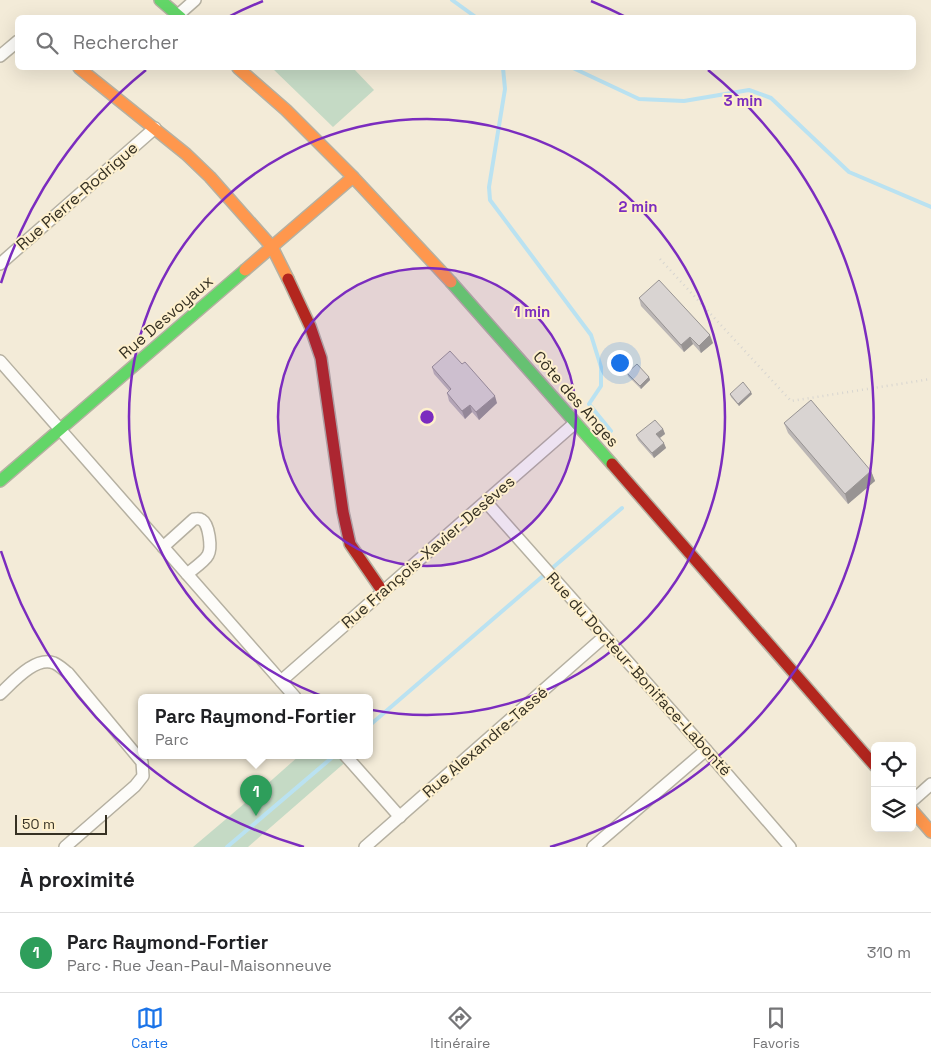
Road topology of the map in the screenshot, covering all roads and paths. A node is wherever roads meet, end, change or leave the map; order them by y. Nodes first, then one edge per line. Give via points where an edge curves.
1 (160, 0) edge
2 (194, 0) edge
3 (178, 15) edge
4 (180, 15) edge
5 (15, 44) edge
6 (0, 56) edge
7 (82, 70) edge
8 (240, 70) edge
9 (155, 128) junction
10 (353, 177) junction
11 (272, 247) junction
12 (660, 259) dead end
13 (0, 264) edge
14 (0, 362) edge
15 (931, 379) edge
16 (575, 423) junction
17 (60, 430) junction
18 (0, 481) edge
19 (486, 502) junction
20 (163, 547) junction
21 (187, 574) junction
22 (383, 592) junction
23 (605, 636) junction
24 (281, 682) junction
25 (0, 694) edge
26 (292, 694) edge
27 (706, 750) junction
28 (138, 757) edge
29 (140, 759) edge
30 (349, 759) edge
31 (871, 761) edge
32 (931, 784) edge
33 (916, 797) edge
34 (916, 815) edge
35 (400, 817) junction
36 (931, 832) edge
37 (65, 847) edge
38 (365, 847) edge
39 (593, 847) edge
40 (790, 847) edge

1 - 3 street
2 - 4 street
5 - 6 street
7 - 9 street
8 - 10 street, Côte des Anges
9 - 11 street via 210,177
9 - 13 street, Rue Pierre-Rodrigue
10 - 11 street, Rue Desvoyaux
10 - 16 street, Côte des Anges
11 - 17 street, Rue Desvoyaux
11 - 22 street via 310,326 321,358 350,544
12 - 15 path via 791,401
14 - 17 street
16 - 19 street, Rue François-Xavier-Desèves
16 - 31 street, Côte des Anges
17 - 18 street, Rue Desvoyaux
17 - 20 street
19 - 22 street, Rue François-Xavier-Desèves
19 - 23 street, Rue du Docteur-Boniface-Labonté
20 - 21 street
20 - 21 street via 194,519 203,520 207,525 208,555
21 - 24 street
22 - 24 street, Rue François-Xavier-Desèves
23 - 27 street, Rue du Docteur-Boniface-Labonté
23 - 35 street, Rue Alexandre-Tassé
24 - 26 street
25 - 28 street via 33,666 42,662 55,663 68,673
27 - 39 street
27 - 40 street, Rue du Docteur-Boniface-Labonté
29 - 37 street via 143,776 135,786
30 - 35 street
32 - 33 street
34 - 36 street
35 - 38 street, Rue Alexandre-Tassé

